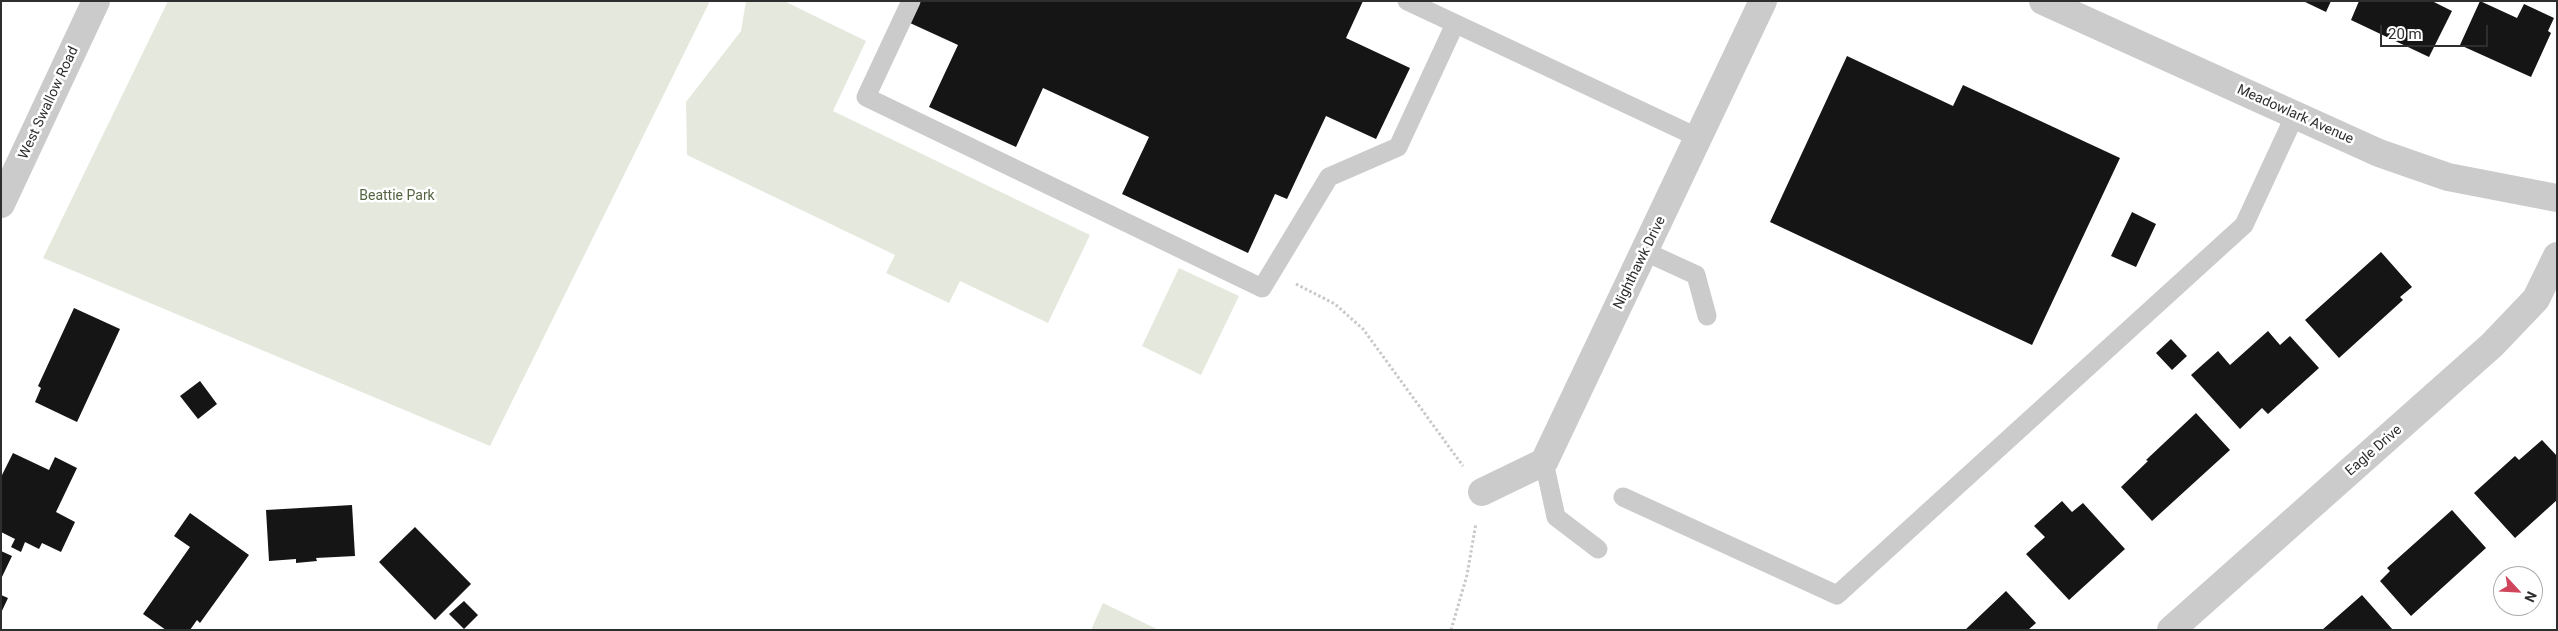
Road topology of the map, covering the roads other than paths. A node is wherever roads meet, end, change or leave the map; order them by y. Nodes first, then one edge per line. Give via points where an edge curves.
1 (96, 1) edge
2 (911, 1) edge
3 (1407, 1) edge
4 (1763, 1) edge
5 (2043, 1) edge
6 (1455, 24) junction
7 (2295, 115) junction
8 (1699, 138) junction
9 (2557, 198) edge
10 (1, 204) edge
11 (1646, 252) junction
12 (2557, 256) edge
13 (1707, 316) dead end
14 (1544, 462) junction
15 (1482, 492) road end
16 (1623, 497) dead end
17 (1598, 549) dead end
18 (2171, 630) edge

1 - 10 street, West Swallow Road
2 - 6 lane via 866,97 1262,288 1329,176 1398,146
3 - 6 lane
4 - 8 street, Nighthawk Drive
5 - 7 street, Meadowlark Avenue
6 - 8 lane
7 - 9 street, Meadowlark Avenue via 2379,153 2448,178
7 - 16 lane via 2244,225 1837,596
8 - 11 street, Nighthawk Drive
11 - 13 lane via 1696,275
11 - 14 street, Nighthawk Drive
12 - 18 street, Eagle Drive via 2536,299 2492,345
14 - 15 street
14 - 17 lane via 1556,517

